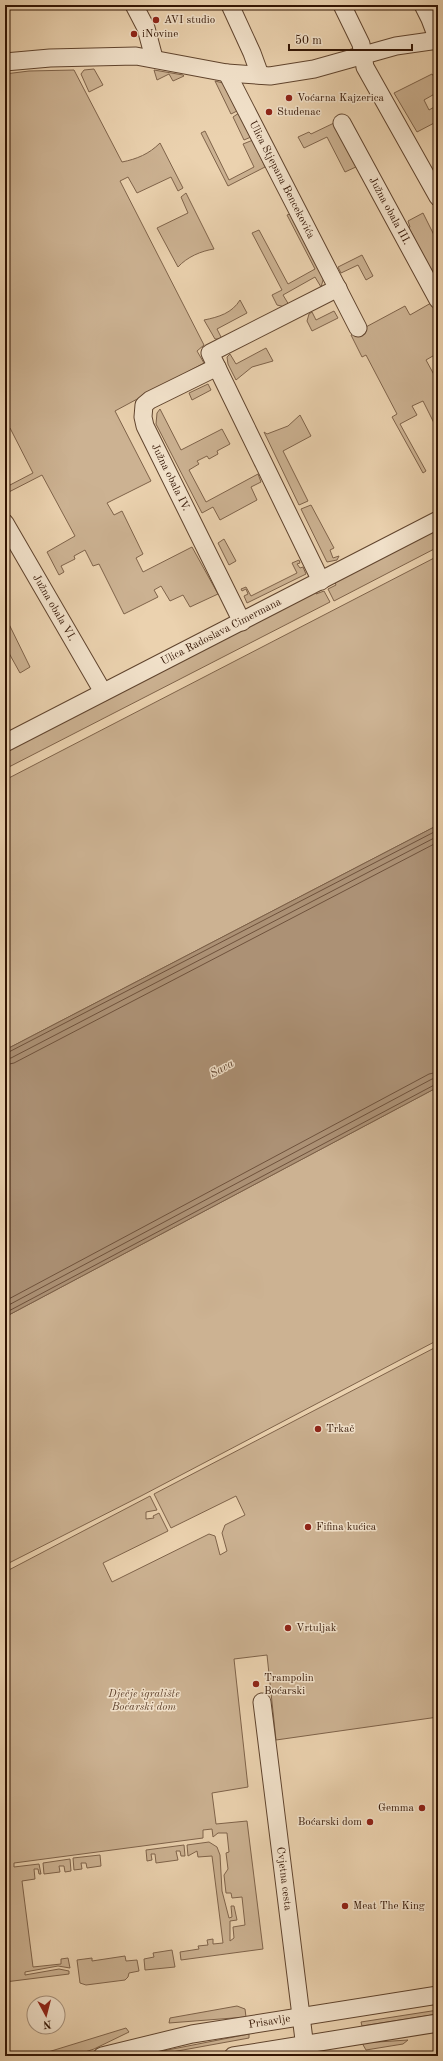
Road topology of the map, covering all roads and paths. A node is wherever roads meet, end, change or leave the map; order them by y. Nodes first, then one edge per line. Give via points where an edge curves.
1 (134, 5) edge
2 (230, 5) edge
3 (342, 5) edge
4 (423, 5) edge
5 (438, 40) edge
6 (363, 56) junction
7 (154, 58) junction
8 (6, 60) edge
9 (227, 73) junction
10 (260, 75) junction
11 (342, 123) dead end
12 (438, 197) edge
13 (338, 288) junction
14 (438, 300) edge
15 (358, 328) dead end
16 (214, 360) junction
17 (438, 520) edge
18 (5, 523) edge
19 (321, 581) junction
20 (242, 622) junction
21 (103, 692) junction
22 (5, 743) edge
23 (262, 1702) dead end
24 (438, 1995) edge
25 (302, 2016) junction
26 (438, 2023) edge
27 (306, 2050) edge
28 (102, 2056) edge
29 (233, 2056) edge

1 - 7 street via 146,28
2 - 10 street
3 - 6 street via 361,44
4 - 5 street
5 - 6 street via 396,46
6 - 10 street via 297,73
6 - 12 street via 365,67
7 - 8 street via 128,56
7 - 9 street
9 - 10 street
9 - 13 street, Ulica Stjepana Bencekovića
11 - 14 street, Južna obala III.
13 - 15 street, Ulica Stjepana Bencekovića
13 - 16 street
16 - 19 street
16 - 20 street, Južna obala IV. via 150,400 144,405 143,418
17 - 19 street, Ulica Radoslava Cimermana
18 - 21 street, Južna obala VI.
19 - 20 street, Ulica Radoslava Cimermana
20 - 21 street, Ulica Radoslava Cimermana
21 - 22 street, Ulica Radoslava Cimermana
23 - 25 street, Cvjetna cesta
24 - 25 street, Prisavlje
25 - 27 street, Cvjetna cesta
25 - 28 street, Prisavlje via 192,2034
26 - 27 street
27 - 29 street

